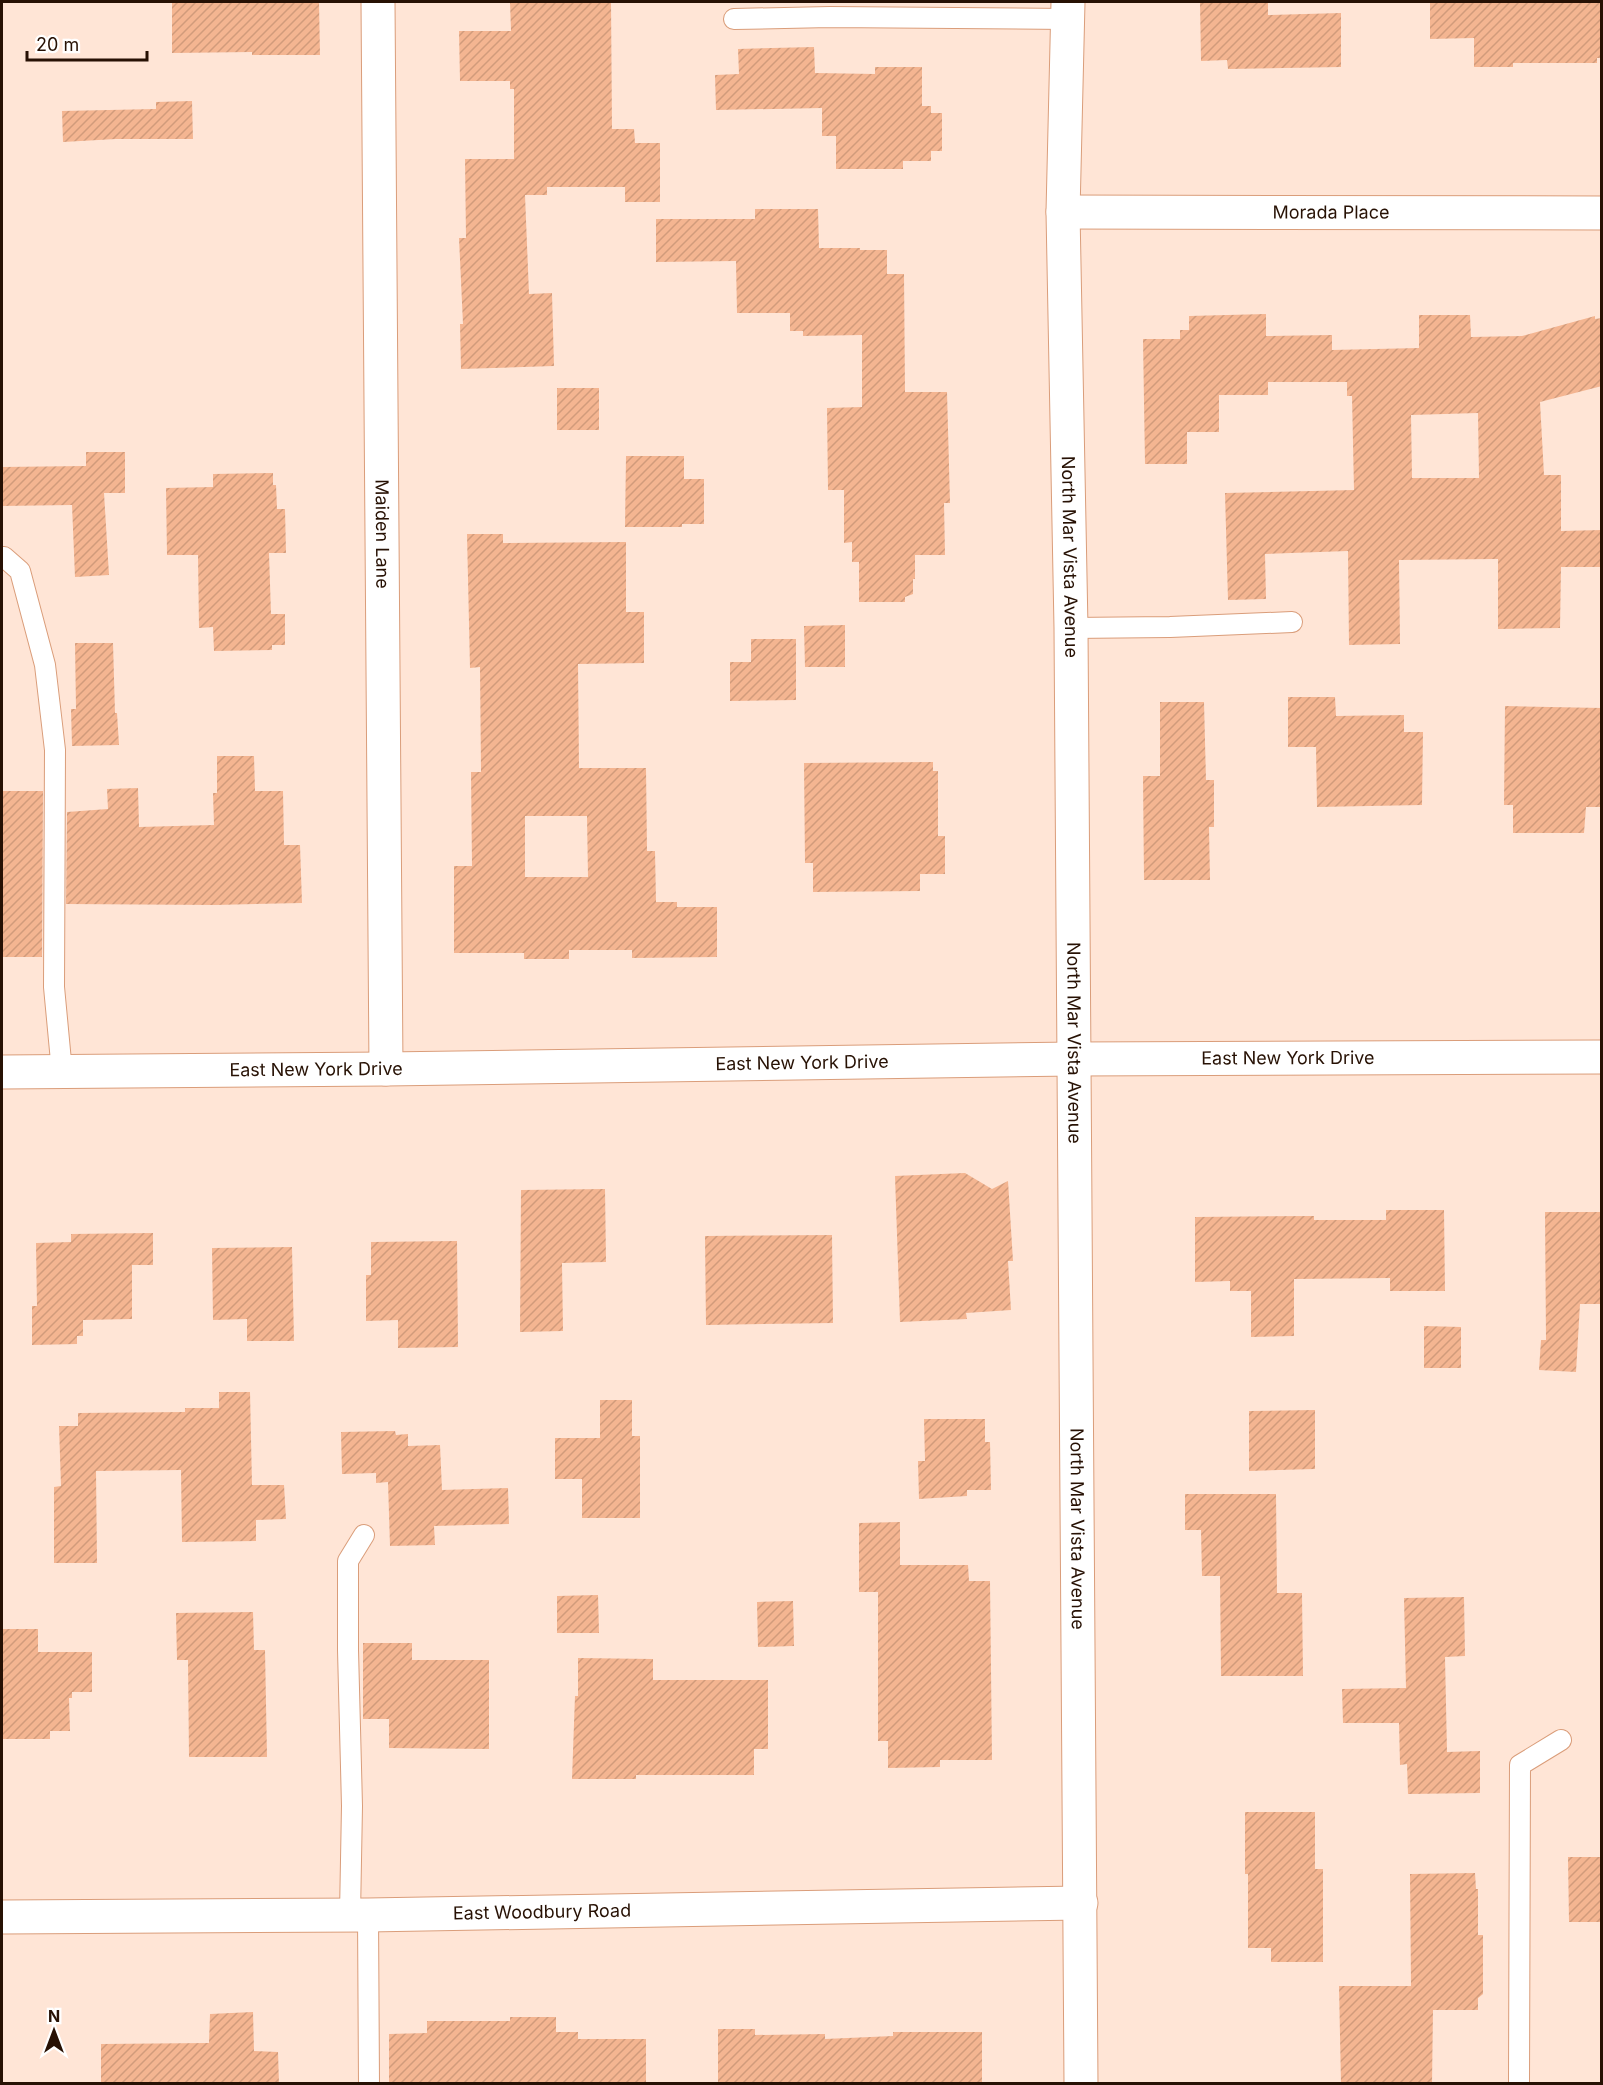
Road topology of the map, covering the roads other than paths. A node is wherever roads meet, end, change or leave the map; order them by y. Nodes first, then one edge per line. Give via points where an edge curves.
1 (378, 2) edge
2 (1068, 10) edge
3 (734, 19) dead end
4 (1063, 212) junction
5 (1602, 213) edge
6 (4, 557) dead end
7 (1292, 621) dead end
8 (1071, 628) junction
9 (1602, 1057) edge
10 (1074, 1059) junction
11 (386, 1069) junction
12 (2, 1072) edge
13 (62, 1072) junction
14 (364, 1535) dead end
15 (1562, 1740) dead end
16 (1082, 1903) junction
17 (359, 1914) junction
18 (2, 1917) edge
19 (369, 2084) edge
20 (1082, 2084) edge
21 (1519, 2084) edge

1 - 11 street, Maiden Lane
2 - 3 lane
2 - 4 street, North Mar Vista Avenue
4 - 5 street, Morada Place
4 - 8 street, North Mar Vista Avenue
6 - 13 lane via 20,571 48,686 55,750 54,987
7 - 8 lane
8 - 10 street, North Mar Vista Avenue
9 - 10 street, East New York Drive
10 - 11 street, East New York Drive
10 - 16 street, North Mar Vista Avenue
11 - 13 street, East New York Drive
12 - 13 street, East New York Drive
14 - 17 lane via 348,1561 351,1806
15 - 21 lane via 1520,1765
16 - 17 street, East Woodbury Road
16 - 20 street, North Mar Vista Avenue
17 - 18 street, East Woodbury Road
17 - 19 lane

